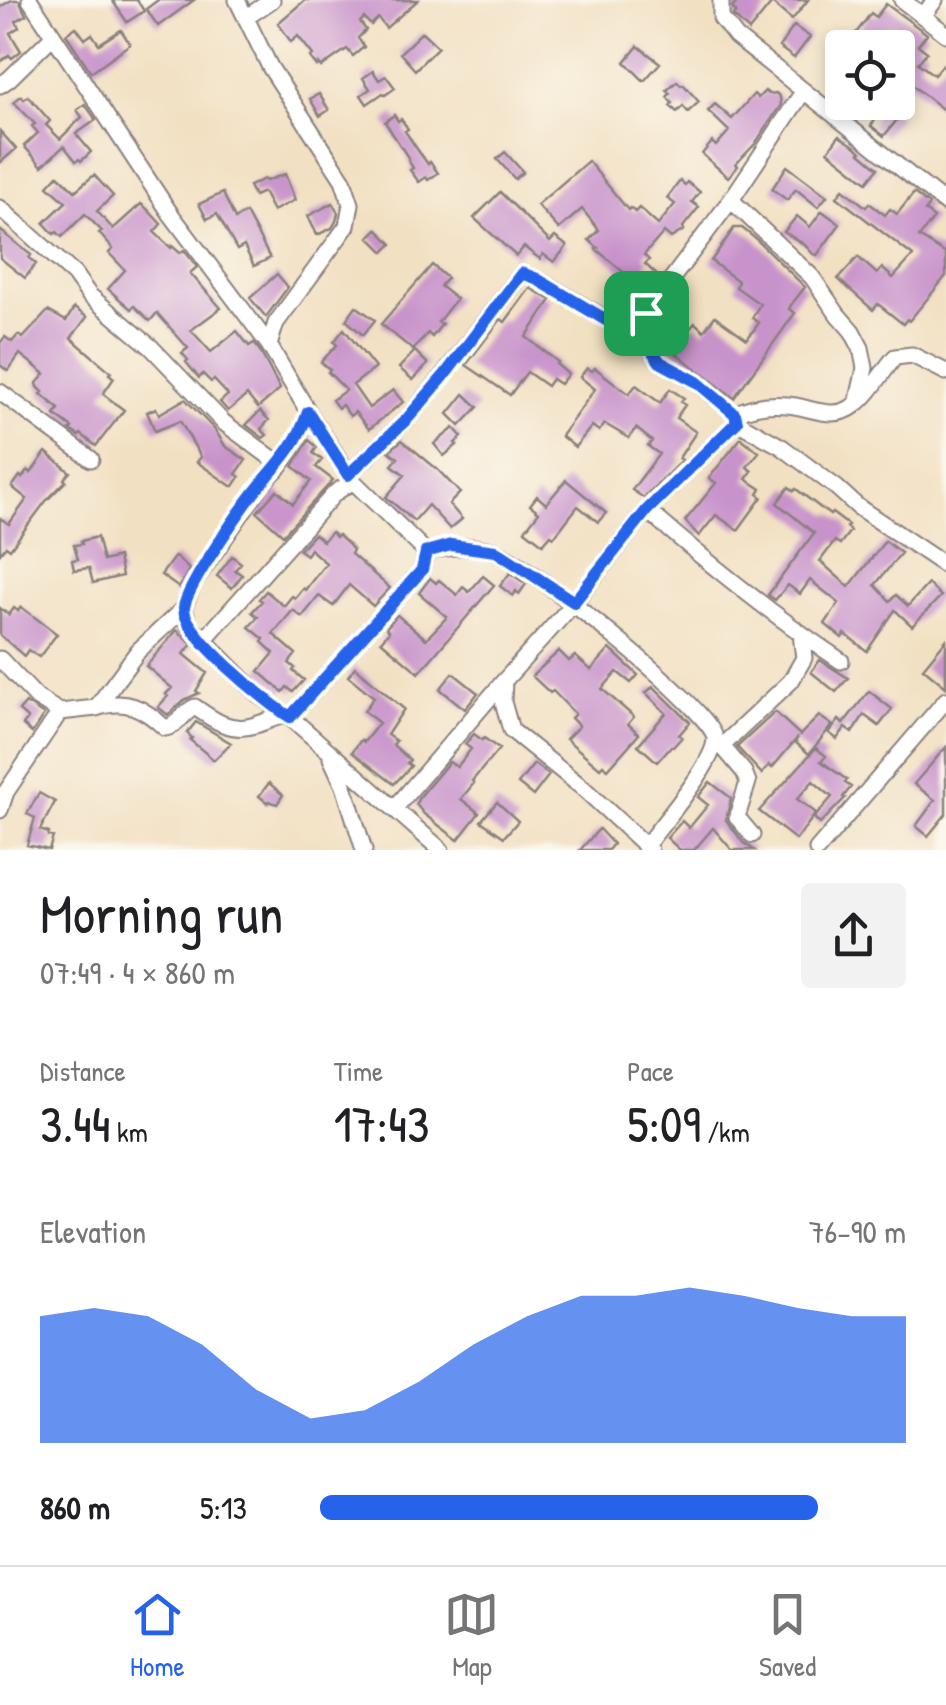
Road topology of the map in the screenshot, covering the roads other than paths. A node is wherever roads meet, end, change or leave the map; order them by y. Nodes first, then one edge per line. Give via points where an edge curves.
1 (30, 0) edge
2 (237, 0) edge
3 (272, 0) edge
4 (720, 0) edge
5 (902, 0) edge
6 (936, 0) edge
7 (923, 16) junction
8 (246, 17) junction
9 (946, 34) edge
10 (53, 36) junction
11 (0, 85) edge
12 (803, 92) junction
13 (731, 200) junction
14 (946, 203) edge
15 (0, 208) edge
16 (646, 313) junction
17 (269, 346) junction
18 (946, 372) edge
19 (0, 392) edge
20 (858, 404) junction
21 (308, 412) junction
22 (736, 418) junction
23 (91, 458) dead end
24 (280, 464) junction
25 (351, 478) junction
26 (647, 510) junction
27 (426, 552) junction
28 (946, 566) edge
29 (574, 602) junction
30 (184, 608) junction
31 (801, 634) junction
32 (202, 641) junction
33 (0, 660) edge
34 (841, 661) dead end
35 (504, 681) junction
36 (946, 700) edge
37 (96, 708) junction
38 (60, 712) junction
39 (288, 716) junction
40 (718, 742) junction
41 (327, 750) junction
42 (394, 809) junction
43 (0, 810) edge
44 (752, 835) dead end
45 (648, 848) edge
46 (364, 850) edge
47 (441, 850) edge
48 (817, 850) edge

1 - 10 street
2 - 8 street
3 - 8 street
4 - 12 street via 721,18 736,37
5 - 7 street
6 - 7 street
7 - 9 street
8 - 17 street via 351,204 347,226 276,323
10 - 11 street
10 - 17 street
12 - 13 street
12 - 14 street
13 - 16 street
13 - 20 street via 812,277 852,331 865,368
15 - 24 street via 224,422
16 - 22 street via 660,362 697,382
16 - 25 street via 606,320 522,273 444,376
17 - 21 street
18 - 20 street via 912,355 895,357
19 - 23 street
20 - 22 street via 832,414 762,404
21 - 24 street
21 - 25 street
22 - 26 street
22 - 28 street
24 - 30 street via 203,567
25 - 27 street
25 - 32 street
26 - 29 street
26 - 31 street
27 - 29 street via 451,545 496,551
27 - 39 street via 422,570
29 - 35 street
29 - 40 street via 693,707
30 - 32 street
30 - 37 street via 138,651
31 - 34 street
31 - 40 street via 804,658 791,681
32 - 39 street
33 - 38 street
35 - 42 street
35 - 45 street via 512,730
36 - 48 street
37 - 38 street
37 - 39 street via 127,703 165,728 195,707 232,726
38 - 43 street
39 - 41 street
40 - 44 street via 748,782 737,817
40 - 45 street
41 - 42 street
41 - 46 street
42 - 47 street

